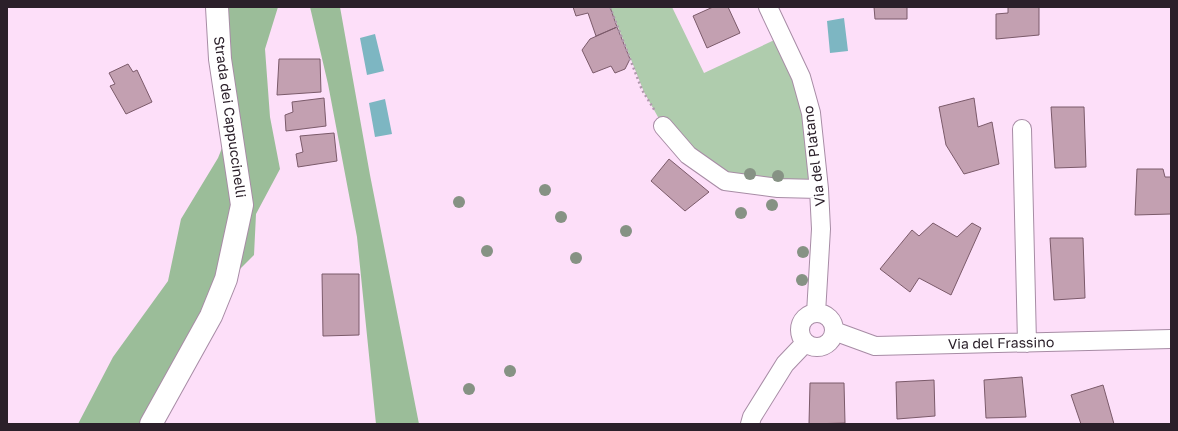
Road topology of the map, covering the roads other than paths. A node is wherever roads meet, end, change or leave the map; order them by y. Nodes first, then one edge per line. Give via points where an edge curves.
1 (217, 7) edge
2 (768, 7) edge
3 (663, 126) road end
4 (1022, 129) dead end
5 (819, 189) junction
6 (816, 313) junction
7 (834, 331) junction
8 (1171, 339) edge
9 (805, 343) junction
10 (1027, 343) junction
11 (151, 424) edge
12 (750, 424) edge

1 - 11 street, Strada dei Cappuccinelli via 220,59 242,205 226,279 211,316
2 - 5 street, Via del Platano via 801,77 811,113
3 - 5 street via 688,156 725,181 778,188
4 - 10 street
5 - 6 street, Via del Platano via 822,229
6 - 7 street via 831,320
6 - 9 street via 806,317 802,322 799,333
7 - 9 street via 830,342 821,348
7 - 10 street, Via del Frassino via 875,346
8 - 10 street, Via del Frassino
9 - 12 street via 785,364

